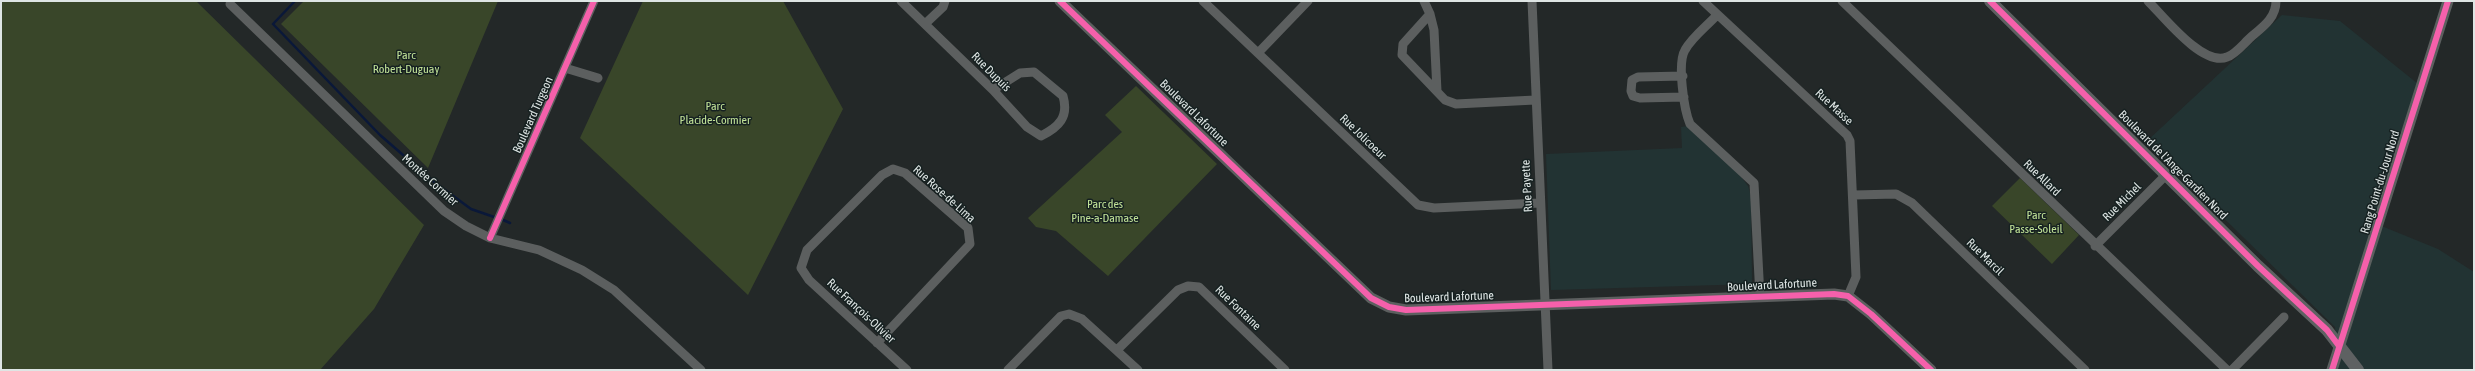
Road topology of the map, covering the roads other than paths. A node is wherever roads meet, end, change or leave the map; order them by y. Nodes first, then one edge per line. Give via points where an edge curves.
1 (594, 1) edge
2 (901, 1) edge
3 (945, 1) edge
4 (1060, 1) edge
5 (1203, 1) edge
6 (1308, 1) edge
7 (1424, 1) edge
8 (1532, 1) edge
9 (1703, 1) edge
10 (1842, 1) edge
11 (1990, 1) edge
12 (2148, 1) edge
13 (2276, 1) edge
14 (2448, 1) edge
15 (230, 4) dead end
16 (1430, 14) junction
17 (1717, 15) junction
18 (925, 24) junction
19 (1258, 53) junction
20 (565, 68) junction
21 (1683, 76) junction
22 (598, 78) dead end
23 (993, 90) junction
24 (1437, 91) junction
25 (1684, 97) junction
26 (1536, 100) junction
27 (2167, 174) junction
28 (1854, 195) junction
29 (1540, 203) junction
30 (490, 238) junction
31 (2095, 246) junction
32 (801, 268) joint
33 (1848, 296) junction
34 (1760, 297) junction
35 (1545, 305) junction
36 (2284, 317) dead end
37 (877, 343) junction
38 (2339, 346) junction
39 (1117, 350) junction
40 (701, 370) edge
41 (907, 370) edge
42 (1008, 370) edge
43 (1138, 370) edge
44 (1285, 370) edge
45 (1548, 370) edge
46 (1931, 370) edge
47 (2085, 370) edge
48 (2227, 370) edge
49 (2232, 370) edge
50 (2332, 370) edge
51 (2358, 370) edge

1 - 20 street, Boulevard Turgeon
2 - 18 street, Rue Dupuis
3 - 18 street via 943,7
4 - 35 street, Boulevard Lafortune via 1371,298 1389,307 1406,310
5 - 19 street, Rue Jolicoeur
6 - 19 street
7 - 16 street
8 - 26 street, Rue Payette
9 - 17 street, Rue Masse
10 - 31 street, Rue Allard
11 - 27 main road, Boulevard de l'Ange-Gardien Nord
12 - 13 street via 2193,45 2208,57 2215,58 2228,57 2267,24 2272,17
14 - 38 street, Rang Point-du-Jour Nord
15 - 30 street, Montée Cormier via 438,206 466,226
16 - 24 street via 1434,30
16 - 24 street via 1403,44 1402,52
17 - 21 street via 1685,50 1682,62
17 - 28 street, Rue Masse via 1847,134 1851,149
18 - 23 street, Rue Dupuis
19 - 29 street, Rue Jolicoeur via 1418,205 1434,208
20 - 22 street
20 - 30 street, Boulevard Turgeon
21 - 25 street
21 - 25 street via 1638,77 1632,80 1631,84 1634,96 1640,98
23 - 23 street, Rue Dupuis via 1020,73 1034,72 1063,96 1066,114 1060,124 1041,136 1028,127
24 - 26 street via 1445,100 1456,104
25 - 34 street via 1685,113 1690,124 1754,183
26 - 29 street, Rue Payette
27 - 31 street, Rue Michel
27 - 38 main road, Boulevard de l'Ange-Gardien Nord via 2262,270 2327,330
28 - 33 street, Rue Masse via 1856,277
28 - 47 street, Rue Marcil via 1896,194 1912,203
29 - 35 street, Rue Payette
30 - 40 street, Montée Cormier via 549,253 595,278 614,290
31 - 48 street, Rue Allard
32 - 37 street, Rue François-Olivier via 809,280
32 - 37 street, Rue Rose-de-Lima via 807,250 882,175 893,169 905,173 968,228 970,244
33 - 34 street, Boulevard Lafortune via 1822,293
33 - 46 street
34 - 35 street, Boulevard Lafortune
35 - 45 street, Rue Payette
36 - 49 street
37 - 41 street, Rue François-Olivier
38 - 50 street, Rang Point-du-Jour Nord
38 - 51 main road, Boulevard de l'Ange-Gardien Nord
39 - 42 street via 1082,319 1069,314 1061,316
39 - 43 street
39 - 44 street, Rue Fontaine via 1178,290 1188,286 1199,287

